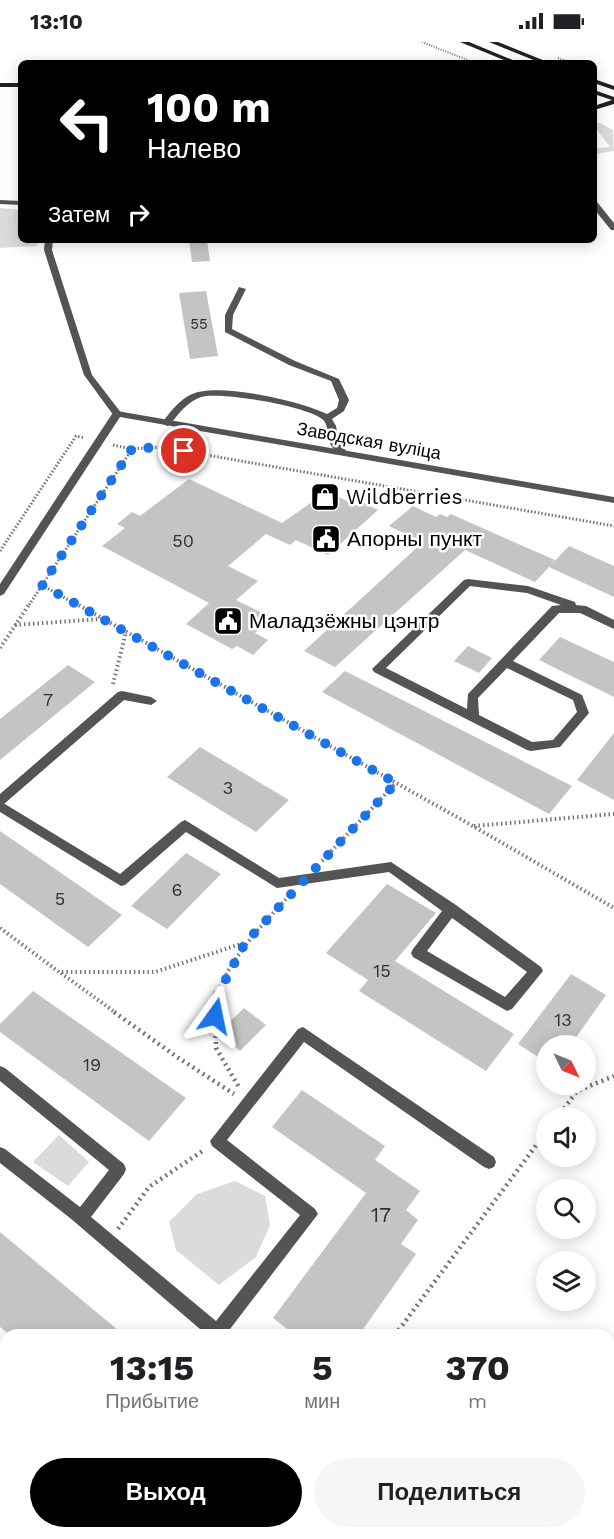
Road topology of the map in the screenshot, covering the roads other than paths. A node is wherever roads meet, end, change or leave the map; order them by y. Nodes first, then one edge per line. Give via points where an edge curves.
1 (463, 42) edge
2 (492, 42) edge
3 (509, 60) edge
4 (539, 60) edge
5 (597, 82) edge
6 (0, 84) edge
7 (18, 85) edge
8 (614, 88) edge
9 (597, 93) edge
10 (614, 101) edge
11 (597, 107) edge
12 (0, 202) edge
13 (18, 203) edge
14 (597, 208) edge
15 (614, 228) edge
16 (49, 243) edge
17 (242, 288) dead end
18 (117, 414) junction
19 (327, 418) junction
20 (167, 423) junction
21 (343, 453) junction
22 (614, 500) edge
23 (0, 592) edge
24 (582, 609) junction
25 (614, 625) edge
26 (505, 662) junction
27 (151, 701) dead end
28 (473, 717) junction
29 (0, 801) edge
30 (0, 806) edge
31 (451, 909) junction
32 (0, 1072) edge
33 (0, 1154) edge
34 (489, 1162) dead end
35 (81, 1218) junction
36 (212, 1329) edge
37 (222, 1329) edge

1 - 3 street
2 - 4 street
5 - 8 street
6 - 7 street
9 - 10 street
10 - 11 street
12 - 13 street
14 - 15 street
16 - 18 street via 88,375
17 - 19 street via 229,315 228,330 292,363 335,379 344,400 341,409
18 - 20 street, Заводская вуліца
18 - 23 street
19 - 20 street via 302,407 204,392 179,406
19 - 21 street via 334,443
20 - 21 street, Заводская вуліца
21 - 22 street, Заводская вуліца
24 - 25 street
24 - 26 street via 556,609
24 - 28 street via 528,590 468,582 378,669
26 - 28 street via 472,697
26 - 28 street via 578,698 583,713 556,744 531,747
27 - 29 street via 122,695
30 - 31 street via 121,881 185,825 278,883 391,867
31 - 31 street via 418,953 507,1005 536,971
32 - 35 street via 119,1168
33 - 35 street
34 - 37 street via 303,1033 217,1141 310,1214
35 - 36 street

